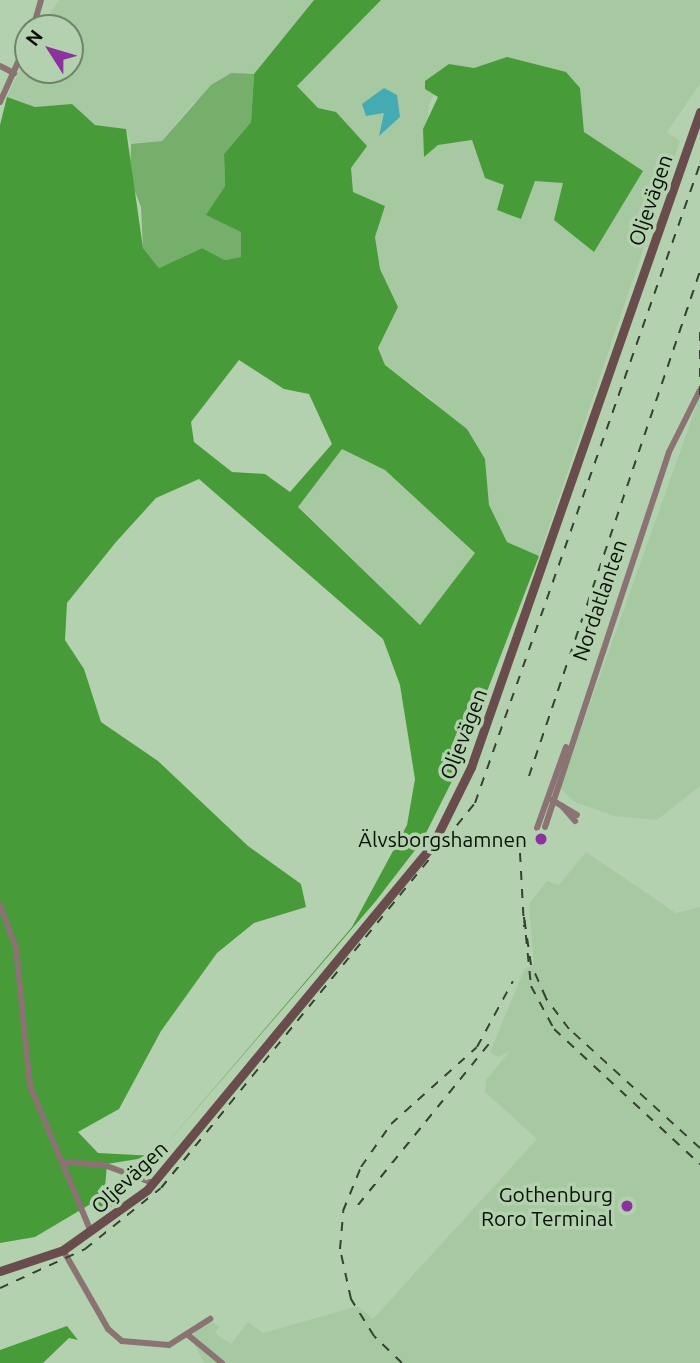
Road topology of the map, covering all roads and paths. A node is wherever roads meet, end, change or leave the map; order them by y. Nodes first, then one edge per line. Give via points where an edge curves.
1 (0, 66) edge
2 (14, 73) joint
3 (0, 102) edge
4 (700, 112) edge
5 (700, 390) edge
6 (549, 800) junction
7 (576, 818) dead end
8 (541, 827) dead end
9 (0, 905) edge
10 (64, 1162) junction
11 (153, 1183) junction
12 (90, 1229) junction
13 (63, 1250) junction
14 (0, 1271) edge
15 (209, 1319) dead end
16 (188, 1335) junction
17 (222, 1363) edge

1 - 2 street
2 - 3 street
4 - 11 street, Oljevägen via 619,358 449,815 411,874
5 - 6 street, Nordatlanten via 680,422
6 - 7 street
6 - 8 street, Nordatlanten
9 - 10 street via 16,948 30,1086 50,1144
10 - 11 street via 104,1165
10 - 12 street
11 - 12 street, Oljevägen
12 - 13 street, Oljevägen
13 - 14 street, Oljevägen
13 - 16 street via 108,1329 122,1341 144,1348
15 - 16 street
16 - 17 street

